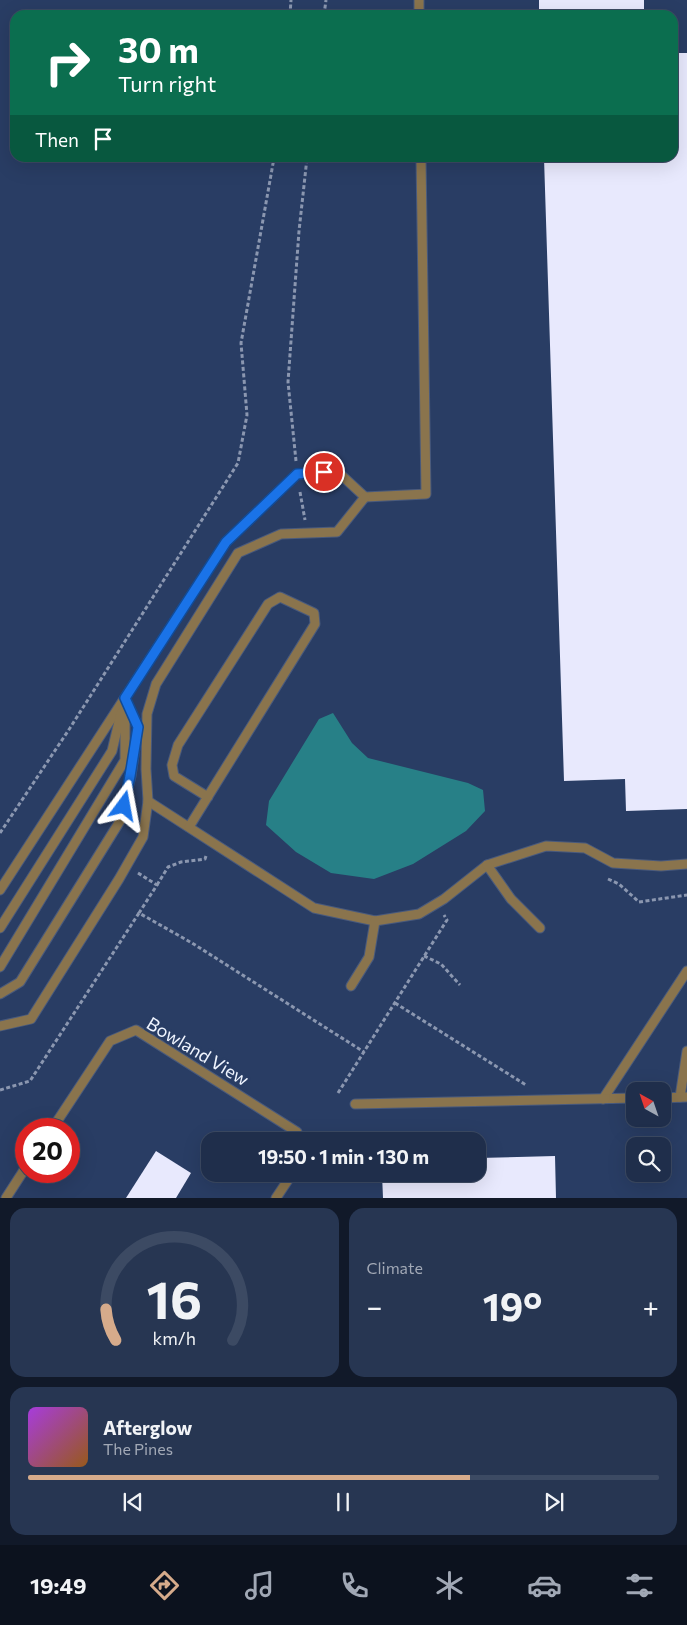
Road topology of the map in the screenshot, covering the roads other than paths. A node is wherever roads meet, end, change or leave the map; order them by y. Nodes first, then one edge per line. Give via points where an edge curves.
1 (421, 162) edge
2 (365, 497) junction
3 (125, 698) junction
4 (208, 797) junction
5 (148, 801) junction
6 (189, 827) junction
7 (687, 864) edge
8 (487, 865) junction
9 (0, 890) edge
10 (374, 920) junction
11 (0, 928) edge
12 (540, 928) dead end
13 (0, 967) edge
14 (687, 971) edge
15 (351, 986) dead end
16 (0, 994) edge
17 (0, 1026) edge
18 (687, 1051) edge
19 (683, 1097) edge
20 (626, 1098) edge
21 (603, 1099) junction
22 (355, 1104) dead end
23 (59, 1118) edge
24 (297, 1132) edge
25 (287, 1182) edge
26 (16, 1183) edge
27 (6, 1198) edge
28 (276, 1198) edge

1 - 2 lane via 426,494
2 - 3 lane via 338,472 297,474 226,542
2 - 5 lane via 337,532 281,534 238,553 156,684 147,714
3 - 9 lane
3 - 11 lane via 112,751
3 - 13 lane via 125,760
3 - 16 lane via 138,727 120,821 20,982
4 - 4 lane via 315,624 314,613 280,597 268,604 178,744 172,764 174,776
4 - 6 lane
5 - 6 lane
5 - 17 lane via 143,837 32,1019
6 - 10 lane via 314,908
7 - 8 lane via 613,863 585,848 546,846
8 - 10 lane via 444,900 418,914
8 - 12 lane via 510,899
10 - 15 lane via 369,957
14 - 21 lane
18 - 19 lane
20 - 21 lane
21 - 22 lane
23 - 24 lane, Bowland View via 110,1041 136,1030
25 - 28 lane
26 - 27 lane

